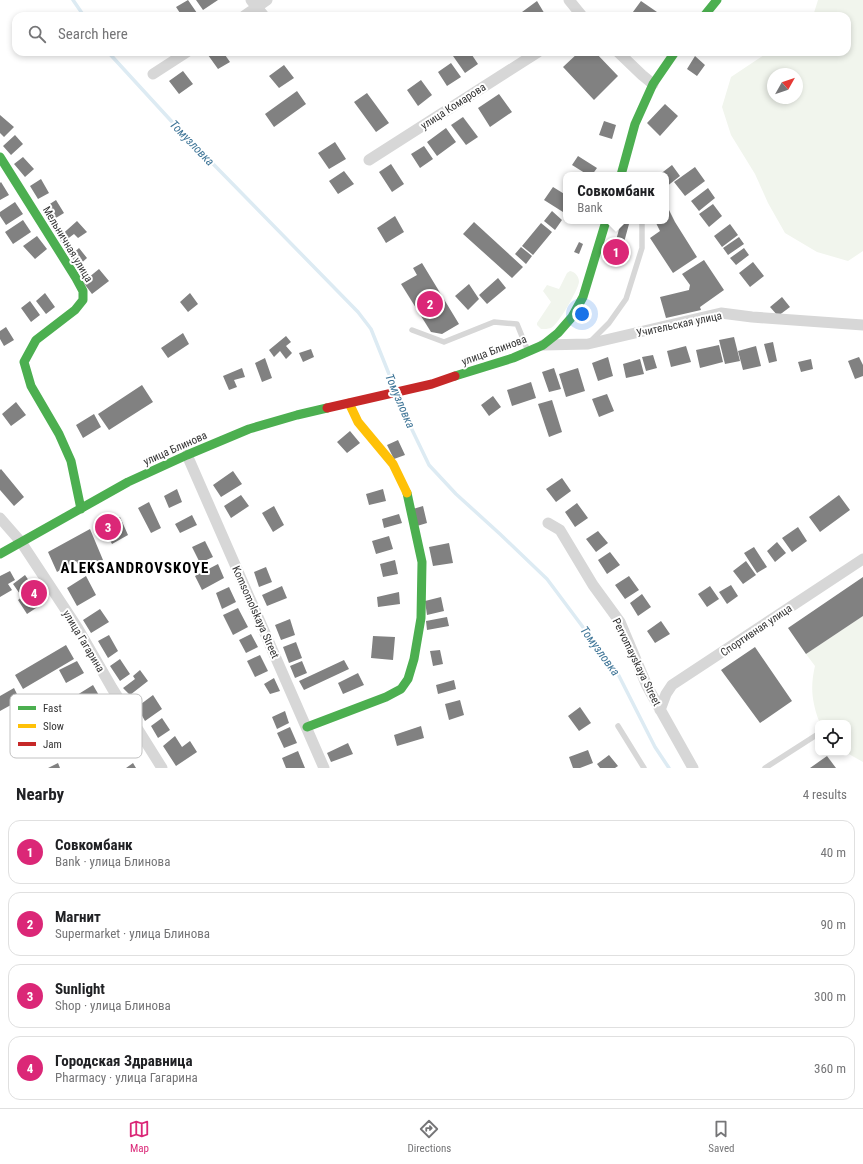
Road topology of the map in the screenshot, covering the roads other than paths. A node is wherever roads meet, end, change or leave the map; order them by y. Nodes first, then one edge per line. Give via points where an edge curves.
1 (267, 0) edge
2 (569, 0) edge
3 (717, 0) edge
4 (258, 8) edge
5 (579, 12) edge
6 (707, 12) edge
7 (181, 56) edge
8 (532, 56) edge
9 (622, 56) edge
10 (672, 56) edge
11 (153, 74) dead end
12 (653, 84) junction
13 (0, 157) edge
14 (369, 160) dead end
15 (623, 172) edge
16 (605, 224) edge
17 (642, 224) edge
18 (863, 325) edge
19 (412, 330) dead end
20 (588, 344) junction
21 (543, 345) junction
22 (528, 351) junction
23 (349, 403) junction
24 (186, 455) junction
25 (81, 508) junction
26 (0, 518) edge
27 (548, 523) dead end
28 (21, 542) junction
29 (0, 554) edge
30 (863, 558) edge
31 (116, 694) edge
32 (660, 710) junction
33 (618, 726) dead end
34 (307, 727) junction
35 (142, 736) edge
36 (815, 736) edge
37 (162, 768) edge
38 (324, 768) edge
39 (644, 768) edge
40 (693, 768) edge
41 (765, 768) edge

1 - 4 street
2 - 5 street
3 - 6 main road
7 - 11 street
8 - 14 street, улица Комарова
9 - 12 street
10 - 12 main road
12 - 15 main road via 635,124
13 - 25 main road, Мельничная улица via 83,292 83,300 75,310 36,340 24,362 31,386 59,434 71,461
16 - 21 main road, улица Блинова via 583,297 572,318
17 - 20 lane via 642,248 626,299 609,323
18 - 20 street, Учительская улица via 721,313
19 - 22 lane via 444,342 494,322 517,324
20 - 21 street, Учительская улица
21 - 22 main road, улица Блинова
22 - 23 main road, улица Блинова via 432,384
23 - 24 main road, улица Блинова via 249,429
23 - 34 main road via 358,422 393,464 407,493 422,562 421,618 414,659 408,679 401,689
24 - 25 main road, улица Блинова via 128,482
24 - 34 street, Komsomolskaya Street
25 - 28 main road, улица Блинова
26 - 28 street, улица Гагарина
27 - 32 street, Pervomayskaya Street via 560,530 620,622
28 - 29 main road, улица Блинова
28 - 31 street, улица Гагарина via 78,627
30 - 32 street, Спортивная улица via 672,686
32 - 40 street, Pervomayskaya Street
33 - 39 lane
34 - 38 street, Komsomolskaya Street
35 - 37 street, улица Гагарина
36 - 41 lane

